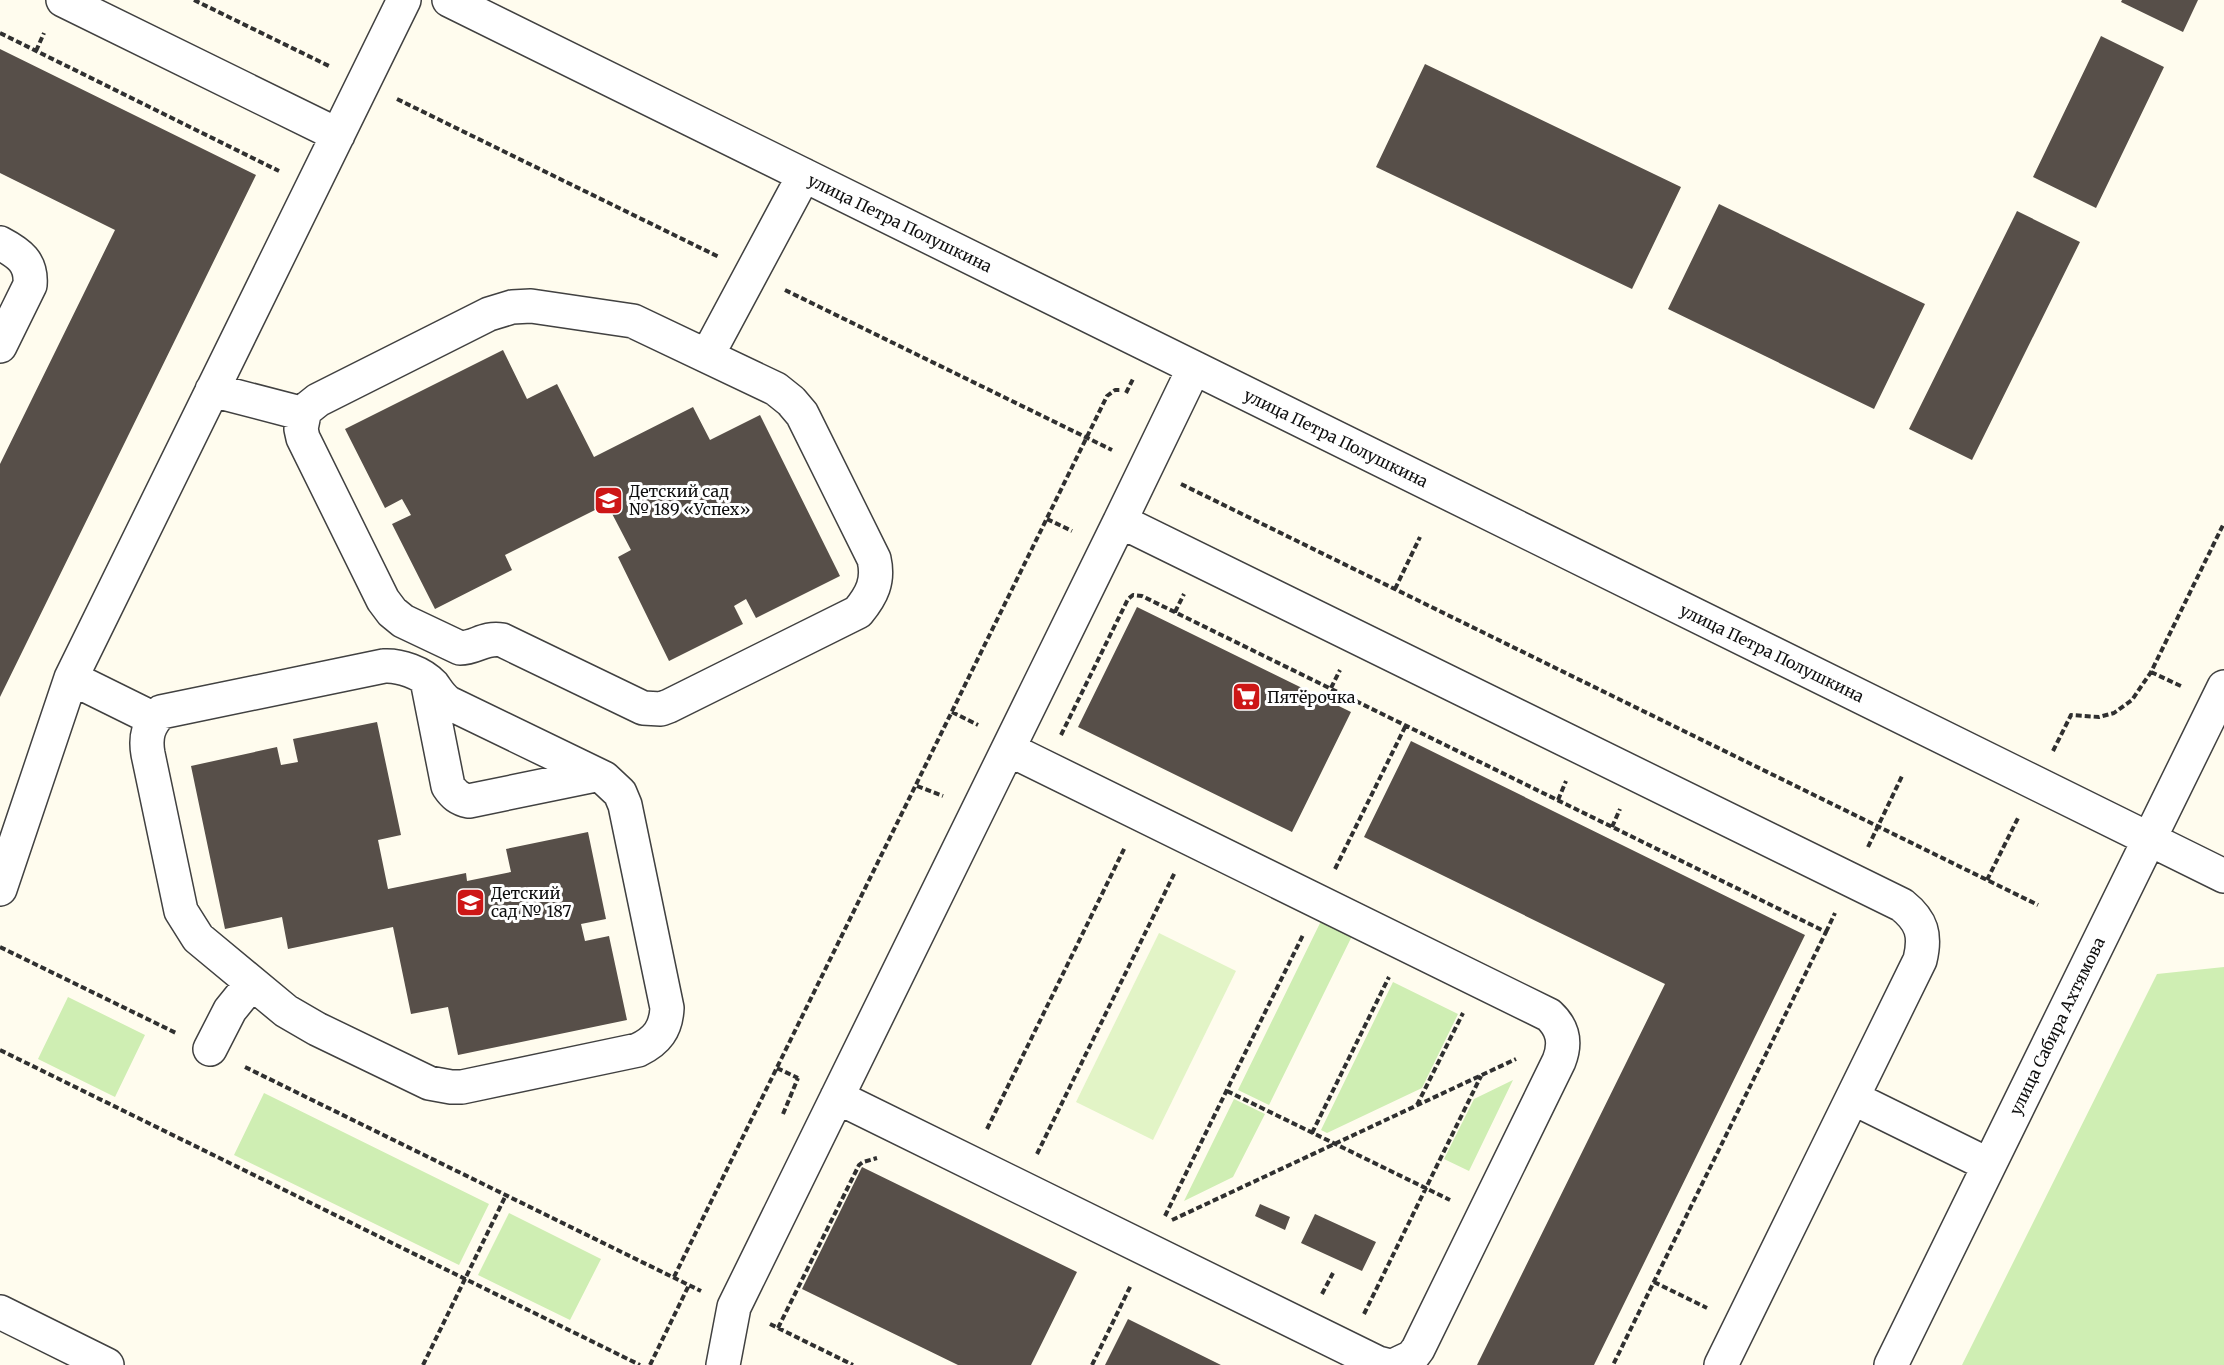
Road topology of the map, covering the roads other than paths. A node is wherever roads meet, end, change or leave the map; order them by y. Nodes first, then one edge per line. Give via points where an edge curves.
1 (63, 0) edge
2 (404, 0) edge
3 (449, 0) edge
4 (338, 135) junction
5 (804, 176) junction
6 (0, 243) edge
7 (0, 346) edge
8 (707, 356) junction
9 (1194, 368) junction
10 (212, 390) junction
11 (304, 414) junction
12 (1120, 521) junction
13 (71, 678) junction
14 (427, 680) junction
15 (2224, 687) edge
16 (154, 719) junction
17 (1008, 749) junction
18 (595, 775) junction
19 (2149, 839) junction
20 (2224, 876) edge
21 (0, 889) edge
22 (251, 984) junction
23 (210, 1049) road end
24 (837, 1097) junction
25 (1852, 1098) junction
26 (1989, 1165) junction
27 (0, 1312) edge
28 (107, 1365) edge
29 (723, 1365) edge
30 (1386, 1365) edge
31 (1395, 1365) edge
32 (1721, 1365) edge
33 (1891, 1365) edge

1 - 4 street
2 - 4 street
3 - 5 street, улица Петра Полушкина
4 - 10 street
5 - 8 street
5 - 9 street, улица Петра Полушкина
6 - 7 street via 24,258 31,276
8 - 11 street via 633,321 531,306 512,307 489,314 318,400
8 - 11 street via 776,389 796,406 874,559 876,578 869,598 858,612 661,709 633,704 502,640 488,639 460,648 397,616 383,600 303,438
9 - 12 street
9 - 19 street, улица Петра Полушкина
10 - 11 street
10 - 13 street
12 - 17 street
12 - 25 street via 1911,912 1922,933 1920,960
13 - 16 street
13 - 21 street
14 - 16 street via 404,669 384,666 161,712
14 - 18 street via 449,703
14 - 18 street via 448,786 462,800
15 - 19 street, улица Сабира Ахтямова
16 - 22 street via 146,740 180,911 198,938
17 - 24 street
17 - 31 street via 1549,1014 1555,1021 1563,1037 1559,1061 1418,1349 1412,1357
18 - 22 street via 614,786 625,805 665,996 664,1027 649,1045 462,1087 439,1086 317,1029 285,1011
19 - 20 street, улица Петра Полушкина
19 - 26 street, улица Сабира Ахтямова
22 - 23 street via 230,1010
24 - 29 street via 734,1307
24 - 30 street via 1021,1188 1155,1238 1348,1348
25 - 26 street
25 - 32 street
26 - 33 street, улица Сабира Ахтямова
27 - 28 street

